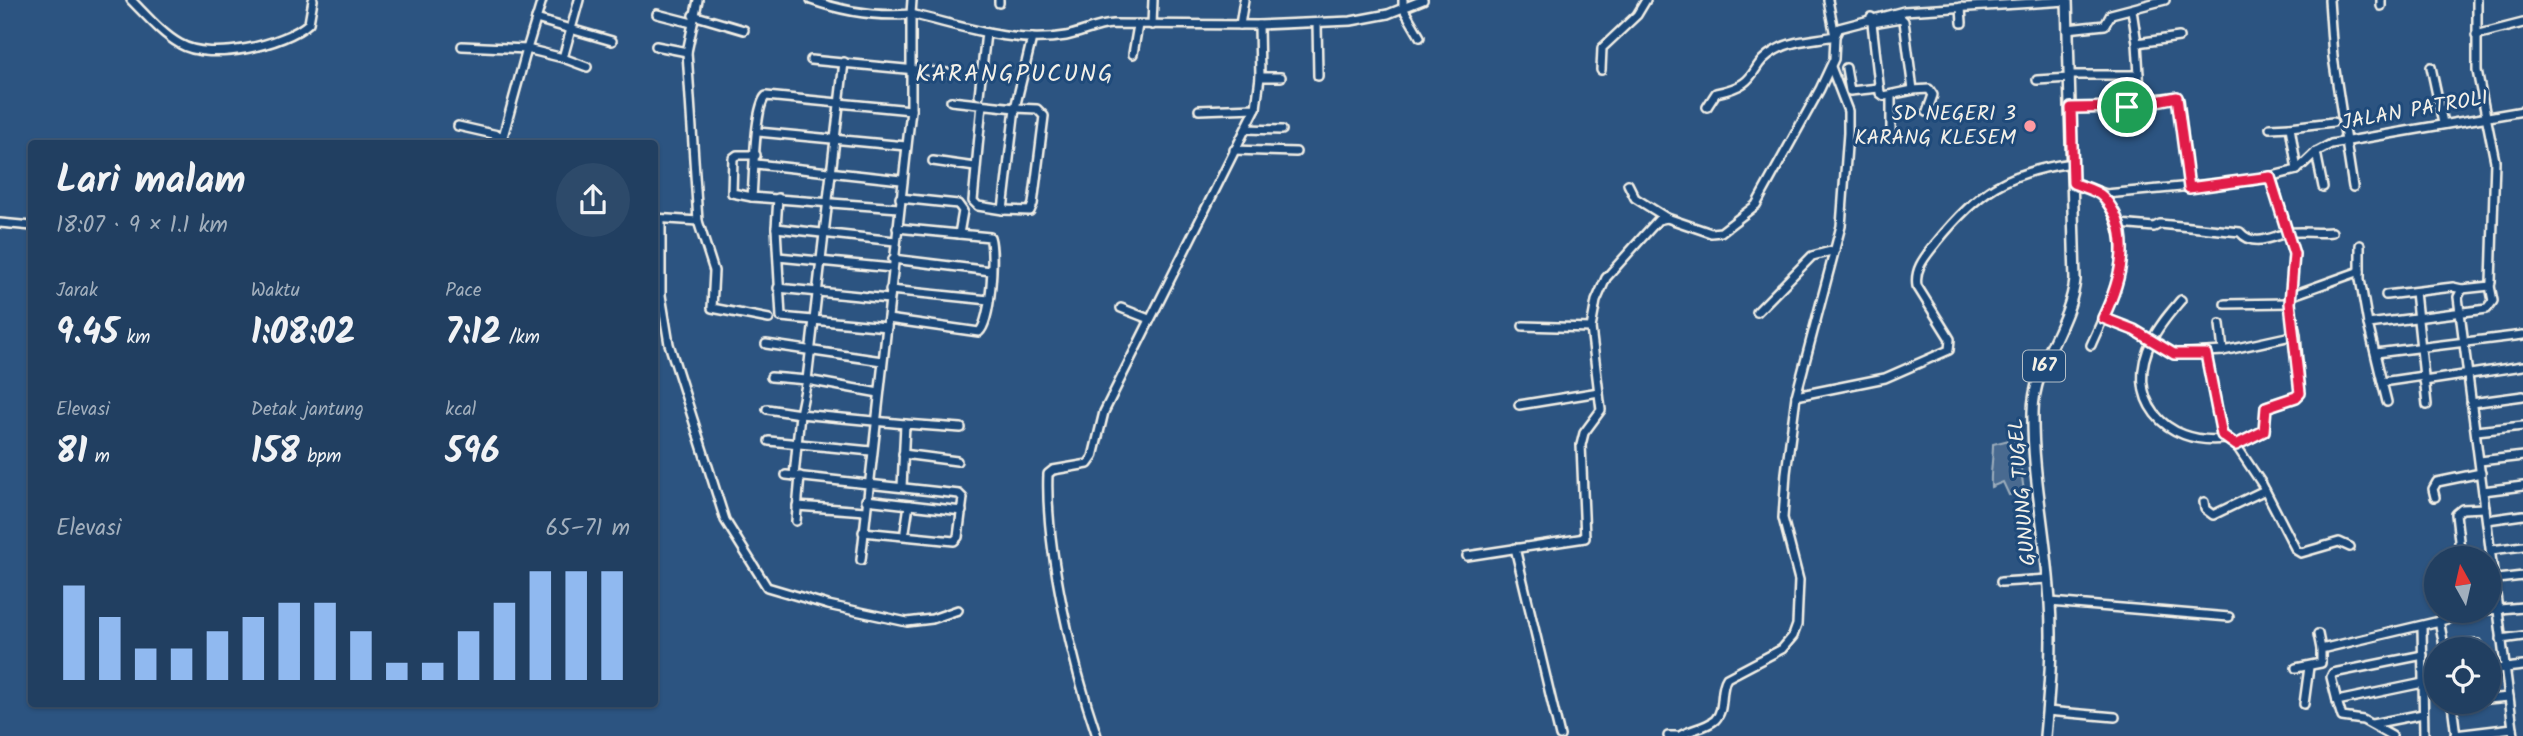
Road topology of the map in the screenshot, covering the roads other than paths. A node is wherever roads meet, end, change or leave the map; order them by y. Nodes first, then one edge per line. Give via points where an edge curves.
1 (131, 0) edge
2 (313, 0) edge
3 (542, 0) edge
4 (579, 0) edge
5 (698, 0) edge
6 (811, 0) edge
7 (912, 0) edge
8 (1153, 0) edge
9 (1244, 0) edge
10 (1423, 0) edge
11 (1647, 0) edge
12 (1828, 0) edge
13 (2067, 0) edge
14 (2165, 0) edge
15 (2329, 0) edge
16 (2477, 0) edge
17 (1403, 4) edge
18 (1961, 8) junction
19 (2132, 10) junction
20 (657, 14) dead end
21 (911, 14) junction
22 (536, 19) junction
23 (692, 19) junction
24 (1871, 20) junction
25 (1317, 23) junction
26 (1962, 23) dead end
27 (2523, 23) edge
28 (1152, 24) junction
29 (1138, 25) junction
30 (1240, 25) junction
31 (1259, 25) junction
32 (571, 29) junction
33 (2067, 29) junction
34 (744, 30) dead end
35 (986, 33) junction
36 (2476, 35) junction
37 (1835, 36) junction
38 (1420, 37) dead end
39 (2179, 37) dead end
40 (1032, 38) junction
41 (612, 41) dead end
42 (2137, 43) junction
43 (462, 46) dead end
44 (656, 46) dead end
45 (527, 49) junction
46 (687, 52) junction
47 (1133, 54) dead end
48 (563, 58) junction
49 (811, 60) dead end
50 (844, 62) junction
51 (587, 66) dead end
52 (1831, 67) junction
53 (2431, 67) dead end
54 (912, 68) junction
55 (1846, 68) dead end
56 (1601, 70) dead end
57 (947, 73) dead end
58 (2139, 75) junction
59 (1318, 76) dead end
60 (1260, 77) junction
61 (1281, 77) dead end
62 (2070, 77) junction
63 (2036, 79) dead end
64 (1879, 88) junction
65 (1913, 90) junction
66 (979, 95) dead end
67 (1891, 95) junction
68 (951, 101) dead end
69 (2148, 101) junction
70 (982, 104) junction
71 (841, 105) junction
72 (1707, 107) dead end
73 (1016, 108) junction
74 (1256, 108) junction
75 (2071, 108) junction
76 (911, 110) junction
77 (1199, 110) dead end
78 (2523, 111) edge
79 (1927, 112) dead end
80 (2485, 116) junction
81 (2333, 122) dead end
82 (2443, 123) junction
83 (458, 126) dead end
84 (2290, 127) junction
85 (2270, 128) dead end
86 (1246, 129) junction
87 (1282, 130) dead end
88 (758, 132) junction
89 (1891, 135) dead end
90 (836, 139) junction
91 (501, 140) edge
92 (2348, 141) junction
93 (906, 146) junction
94 (1234, 150) junction
95 (1296, 152) dead end
96 (2316, 152) junction
97 (756, 159) junction
98 (933, 161) dead end
99 (2073, 163) junction
100 (975, 167) junction
101 (2297, 170) junction
102 (832, 174) junction
103 (2270, 177) junction
104 (901, 180) junction
105 (2073, 183) junction
106 (1628, 184) dead end
107 (2323, 187) dead end
108 (2353, 187) dead end
109 (2189, 188) junction
110 (2102, 194) junction
111 (752, 197) junction
112 (778, 198) junction
113 (900, 198) junction
114 (827, 204) junction
115 (899, 208) junction
116 (1003, 210) junction
117 (1667, 218) junction
118 (658, 219) edge
119 (698, 221) junction
120 (0, 223) edge
121 (2119, 224) junction
122 (28, 226) edge
123 (776, 228) junction
124 (897, 228) junction
125 (2332, 232) dead end
126 (2288, 233) junction
127 (959, 234) junction
128 (824, 235) junction
129 (895, 240) junction
130 (2360, 245) dead end
131 (1835, 250) junction
132 (778, 257) junction
133 (821, 263) junction
134 (892, 264) junction
135 (991, 271) junction
136 (2360, 271) junction
137 (2490, 286) junction
138 (778, 288) junction
139 (2462, 289) junction
140 (890, 290) junction
141 (818, 292) junction
142 (2415, 292) junction
143 (2386, 295) dead end
144 (889, 299) junction
145 (2291, 299) junction
146 (989, 300) junction
147 (2181, 300) dead end
148 (2225, 304) dead end
149 (1121, 308) dead end
150 (1757, 312) dead end
151 (2459, 313) junction
152 (769, 318) dead end
153 (2103, 318) junction
154 (2417, 318) junction
155 (1149, 319) junction
156 (813, 321) junction
157 (887, 323) junction
158 (2220, 324) dead end
159 (2368, 324) junction
160 (1523, 326) dead end
161 (1591, 328) junction
162 (2296, 335) junction
163 (2523, 335) edge
164 (2151, 341) junction
165 (2463, 342) junction
166 (766, 344) dead end
167 (2091, 345) dead end
168 (2420, 348) junction
169 (2223, 351) junction
170 (811, 352) junction
171 (2376, 353) junction
172 (2206, 354) junction
173 (882, 361) junction
174 (2523, 366) edge
175 (2467, 374) junction
176 (771, 377) dead end
177 (2423, 378) junction
178 (807, 380) junction
179 (2382, 382) junction
180 (1599, 392) junction
181 (879, 393) junction
182 (1796, 396) junction
183 (2523, 396) edge
184 (2387, 402) dead end
185 (2471, 403) junction
186 (1519, 405) dead end
187 (2427, 405) dead end
188 (767, 409) dead end
189 (800, 414) junction
190 (875, 421) junction
191 (905, 424) junction
192 (2523, 426) edge
193 (961, 428) dead end
194 (2476, 431) junction
195 (2225, 439) junction
196 (769, 441) dead end
197 (797, 444) junction
198 (2236, 445) junction
199 (871, 451) junction
200 (903, 454) junction
201 (2523, 456) edge
202 (957, 461) dead end
203 (2480, 461) junction
204 (2481, 473) junction
205 (793, 476) junction
206 (867, 482) junction
207 (902, 486) junction
208 (2523, 486) edge
209 (2265, 490) junction
210 (2483, 491) junction
211 (2435, 497) dead end
212 (866, 500) junction
213 (2204, 502) dead end
214 (909, 505) junction
215 (797, 506) junction
216 (2485, 508) junction
217 (865, 511) junction
218 (962, 511) junction
219 (2523, 515) edge
220 (2487, 520) junction
221 (796, 521) dead end
222 (905, 531) dead end
223 (863, 532) junction
224 (2460, 546) edge
225 (2490, 546) edge
226 (2523, 546) edge
227 (2350, 547) dead end
228 (1515, 548) junction
229 (2501, 549) edge
230 (1467, 556) dead end
231 (860, 559) dead end
232 (2523, 576) edge
233 (2048, 579) junction
234 (2501, 579) edge
235 (2001, 582) dead end
236 (2050, 601) junction
237 (2523, 607) edge
238 (2501, 609) edge
239 (958, 610) dead end
240 (2229, 617) dead end
241 (2432, 623) edge
242 (2422, 627) junction
243 (2318, 634) dead end
244 (2523, 636) edge
245 (2501, 639) joint
246 (2321, 649) junction
247 (2423, 655) junction
248 (2523, 666) edge
249 (2309, 667) junction
250 (2296, 668) dead end
251 (2501, 668) edge
252 (2505, 668) junction
253 (2423, 683) junction
254 (2509, 697) junction
255 (2501, 698) edge
256 (2337, 701) junction
257 (2304, 704) dead end
258 (2047, 711) junction
259 (2423, 714) junction
260 (2452, 714) edge
261 (2115, 717) dead end
262 (2523, 723) edge
263 (2372, 724) junction
264 (2513, 729) edge
265 (2455, 735) edge
266 (1097, 736) edge
267 (1560, 736) edge
268 (1668, 736) edge
269 (1678, 736) edge
270 (2045, 736) edge
271 (2392, 736) edge
272 (2424, 736) edge

1 - 2 street via 178,44 201,51 287,38 309,23
3 - 22 street
4 - 32 street
5 - 23 street
6 - 21 street via 841,9
7 - 21 street
8 - 28 street
9 - 30 street
10 - 17 street
11 - 56 street via 1602,48
12 - 37 street
13 - 18 street
13 - 33 main road, GUNUNG TUGEL / 167
14 - 19 street
15 - 92 street via 2333,57
16 - 36 street
17 - 25 street via 1388,15
17 - 38 street
18 - 24 street
18 - 26 street
19 - 33 street via 2111,14 2105,25
19 - 42 street
20 - 23 street
21 - 35 street
21 - 54 street
22 - 32 street
22 - 45 street
23 - 34 street
23 - 46 street
24 - 37 street via 1843,26
24 - 64 street
24 - 65 street via 1904,21
25 - 31 street
25 - 59 street
27 - 36 street
28 - 29 street
28 - 30 street
29 - 40 street via 1097,25 1068,36
29 - 47 street
30 - 31 street
31 - 60 street
32 - 41 street
32 - 48 street
33 - 62 main road, GUNUNG TUGEL / 167
35 - 40 street
35 - 66 street
36 - 80 street
37 - 52 street
37 - 72 street via 1775,50 1748,82 1716,93
39 - 42 street
40 - 73 street
42 - 58 street
43 - 45 street
44 - 46 street
45 - 48 street
45 - 91 street
46 - 119 street
48 - 51 street
49 - 50 street
50 - 54 street
50 - 71 street
52 - 117 street via 1765,193 1725,231 1711,233
52 - 131 street via 1848,118 1841,226
53 - 82 street
54 - 57 street
54 - 76 street
55 - 64 street via 1850,91
58 - 62 street
58 - 69 street via 2140,96
60 - 61 street
60 - 74 street
62 - 63 street
62 - 75 main road, GUNUNG TUGEL / 167
64 - 67 street via 1884,96
65 - 67 street
65 - 79 street via 1931,92
67 - 89 street
68 - 70 street
69 - 75 street via 2127,107
69 - 109 street via 2179,100
70 - 73 street
70 - 100 street
71 - 76 street
71 - 88 street via 766,96
71 - 90 street
73 - 116 street
73 - 116 street via 1037,109 1044,116 1038,166 1030,211
74 - 77 street
74 - 86 street
75 - 99 main road, GUNUNG TUGEL / 167
76 - 93 street
78 - 80 street, JALAN PATROLI
80 - 82 street, JALAN PATROLI
80 - 137 street via 2495,161
81 - 84 street
82 - 92 street, JALAN PATROLI
83 - 91 street
84 - 85 street
84 - 101 street
86 - 87 street
86 - 94 street
88 - 90 street
88 - 97 street
90 - 93 street
90 - 102 street
92 - 96 street, JALAN PATROLI
92 - 108 street
93 - 104 street
94 - 95 street
94 - 155 street
96 - 101 street, JALAN PATROLI
96 - 107 street
97 - 102 street
97 - 111 street
97 - 111 street via 733,158 732,193
98 - 100 street
99 - 105 main road, GUNUNG TUGEL / 167
99 - 182 street via 2034,169 1987,190 1967,205 1921,262 1916,286 1950,339 1949,350 1885,379
100 - 116 street via 974,204
101 - 103 street, JALAN PATROLI
102 - 104 street
102 - 114 street
103 - 109 street, JALAN PATROLI
103 - 126 street
104 - 113 street
105 - 110 street, JALAN PATROLI
105 - 233 main road, GUNUNG TUGEL / 167 via 2074,287 2048,352 2033,411
106 - 117 street via 1635,198
109 - 110 street, JALAN PATROLI
110 - 121 street
111 - 112 street
112 - 114 street
112 - 123 street
113 - 115 street
113 - 127 street via 958,204 962,211
114 - 115 street
114 - 128 street
115 - 124 street
117 - 161 street via 1653,223 1606,278
118 - 119 street
118 - 239 street via 668,344 724,520 767,587 907,622
119 - 152 street via 714,271 712,308
120 - 122 street
121 - 126 street via 2154,228 2160,223 2240,232 2257,241
121 - 153 street via 2123,261
123 - 128 street
123 - 132 street
124 - 127 street
124 - 129 street
125 - 126 street
126 - 145 street via 2294,254
127 - 135 street via 990,237
128 - 129 street
128 - 133 street
129 - 134 street
130 - 136 street
131 - 150 street via 1812,256
131 - 182 street
132 - 133 street
132 - 138 street
133 - 134 street
133 - 141 street
134 - 135 street
134 - 140 street
135 - 146 street
136 - 145 street
136 - 159 street
137 - 139 street
137 - 151 street via 2490,307
138 - 141 street
138 - 156 street via 781,317
139 - 142 street
139 - 151 street
140 - 144 street
140 - 146 street
141 - 144 street
141 - 156 street
142 - 143 street
142 - 154 street
144 - 157 street
145 - 148 street
145 - 162 street
146 - 157 street via 985,326 979,332
147 - 164 street
149 - 155 street
151 - 154 street
151 - 165 street
153 - 164 street
153 - 167 street
154 - 159 street
154 - 168 street
155 - 266 street via 1104,412 1091,461 1048,474 1058,573 1082,694
156 - 157 street
156 - 170 street
157 - 173 street
158 - 169 street
159 - 171 street
160 - 161 street
161 - 180 street
162 - 169 street
162 - 198 street via 2300,393 2266,407 2264,431
163 - 165 street
164 - 172 street via 2174,354
164 - 195 street via 2143,371 2149,409 2157,420 2183,436 2203,441
165 - 168 street
165 - 175 street
166 - 170 street
168 - 171 street
168 - 177 street
169 - 172 street
170 - 173 street
170 - 178 street
171 - 179 street
172 - 195 street
173 - 181 street
174 - 175 street
175 - 177 street
175 - 185 street
176 - 178 street
177 - 179 street
177 - 187 street
178 - 181 street
178 - 189 street
179 - 184 street
180 - 186 street
180 - 228 street via 1600,415 1581,438 1585,538
181 - 190 street
182 - 269 street via 1783,518 1799,580 1797,625 1782,649 1727,678 1715,720
183 - 185 street
185 - 194 street
188 - 189 street
189 - 190 street
189 - 197 street
190 - 191 street
190 - 199 street
191 - 193 street
191 - 200 street
192 - 194 street
194 - 203 street
195 - 198 street
196 - 197 street
197 - 199 street
197 - 205 street
198 - 209 street
199 - 206 street
200 - 202 street
200 - 207 street
201 - 203 street
203 - 204 street
204 - 210 street
204 - 211 street via 2437,482
205 - 206 street
205 - 215 street
206 - 207 street
206 - 212 street
207 - 218 street via 959,494
208 - 210 street
209 - 213 street via 2213,515
209 - 227 street via 2297,552 2339,542
210 - 216 street
212 - 214 street
212 - 217 street
214 - 218 street
214 - 222 street
215 - 217 street
215 - 221 street
216 - 220 street
216 - 224 street via 2462,509 2456,514
217 - 223 street
218 - 223 street via 954,541
219 - 220 street
220 - 225 street
223 - 231 street
226 - 229 street
228 - 230 street
228 - 267 street
232 - 234 street
233 - 235 street
233 - 236 main road, GUNUNG TUGEL / 167
236 - 240 street
236 - 258 main road, GUNUNG TUGEL / 167
237 - 238 street
241 - 242 street
242 - 246 street
242 - 247 street
243 - 246 street
244 - 245 street
245 - 252 street
246 - 249 street via 2321,663
247 - 253 street
247 - 256 street via 2333,673
248 - 252 street
249 - 250 street
249 - 257 street
251 - 252 street
252 - 254 street
253 - 256 street
253 - 259 street
254 - 255 street
254 - 264 street
256 - 263 street via 2342,717
258 - 261 street
258 - 270 main road, GUNUNG TUGEL / 167
259 - 263 street
259 - 272 street
260 - 265 street
262 - 264 street
263 - 271 street
264 - 265 street
268 - 269 street

